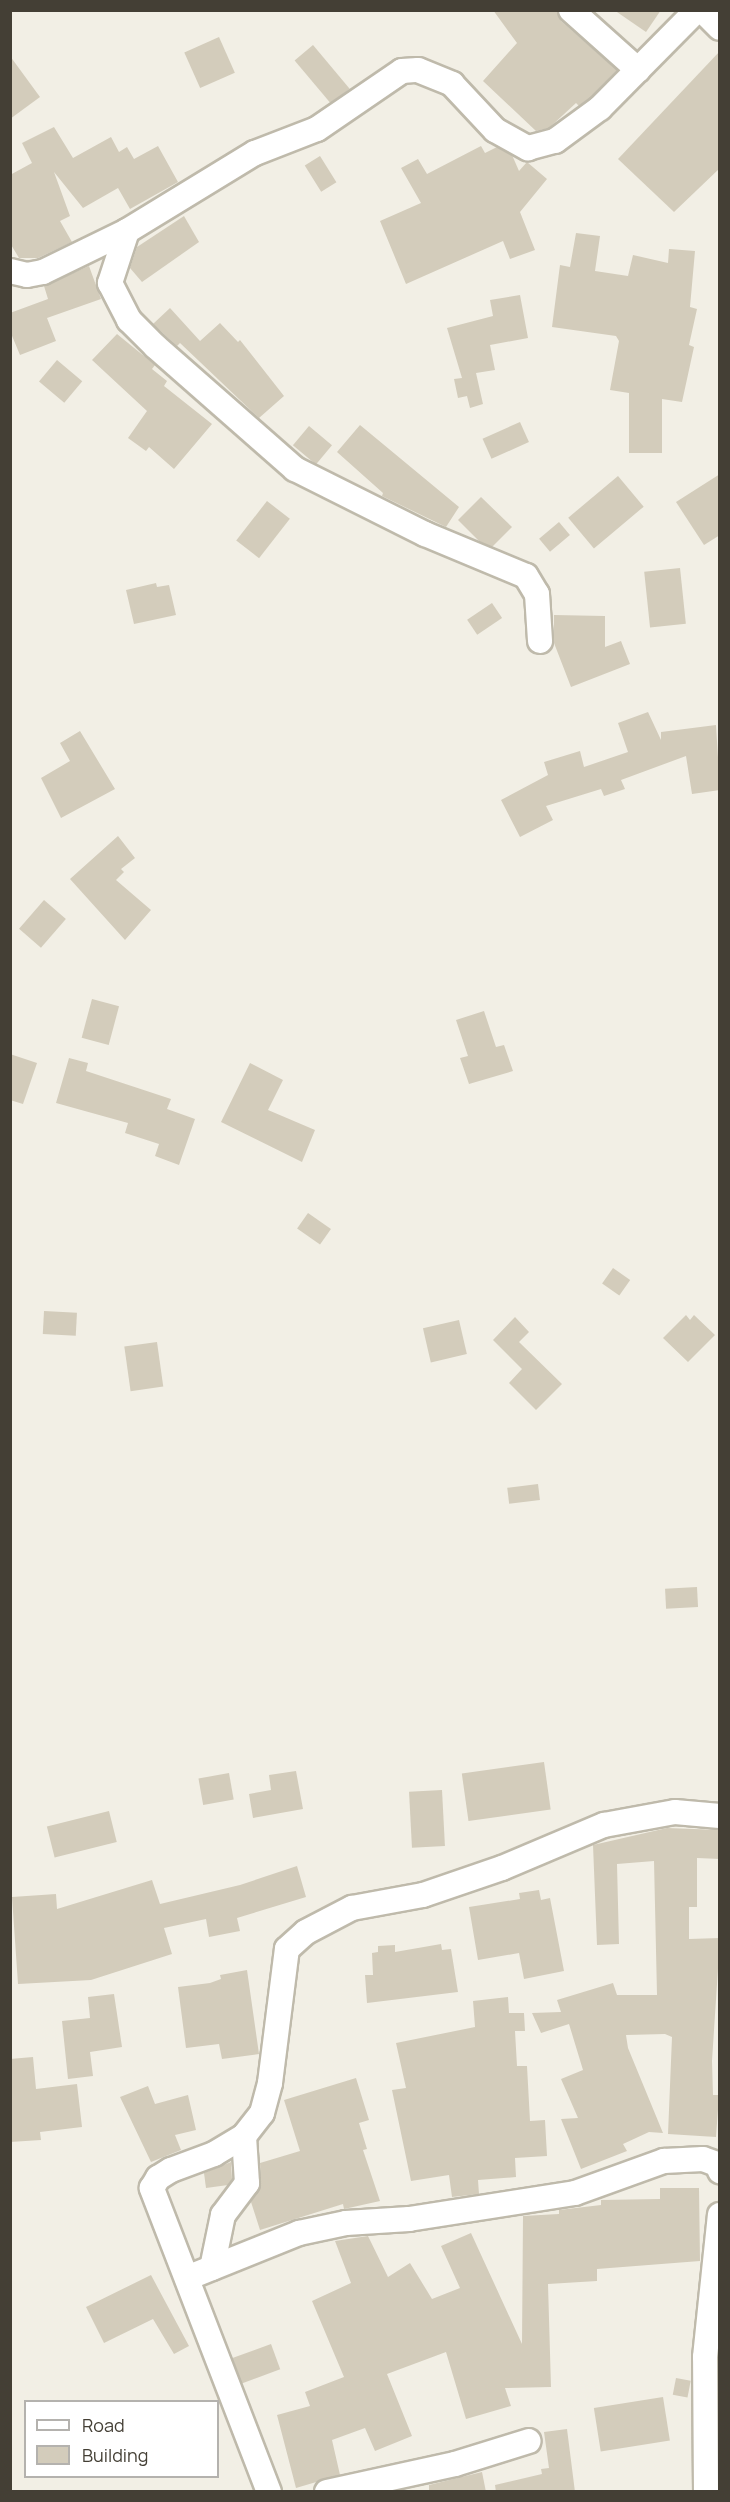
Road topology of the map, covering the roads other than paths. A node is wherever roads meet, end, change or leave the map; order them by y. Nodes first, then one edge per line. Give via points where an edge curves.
1 (571, 10) edge
2 (697, 10) edge
3 (702, 10) edge
4 (720, 28) edge
5 (638, 70) junction
6 (127, 231) junction
7 (10, 271) edge
8 (540, 640) dead end
9 (720, 1816) edge
10 (244, 2136) junction
11 (719, 2162) edge
12 (720, 2215) edge
13 (212, 2268) junction
14 (187, 2278) junction
15 (529, 2441) dead end
16 (269, 2492) edge
17 (327, 2492) edge
18 (706, 2492) edge

1 - 5 street
2 - 5 street
3 - 4 street
5 - 6 street via 600,108 555,141 528,148 495,130 452,84 418,70 402,71 317,129 255,153
6 - 7 street via 43,272 27,275
6 - 8 street via 110,284 129,320 156,347 295,469 424,534 526,576 537,594
9 - 10 street via 675,1812 604,1825 502,1868 433,1891 352,1908 306,1932 287,1949 270,2083 262,2113
10 - 13 street via 247,2182 223,2215
10 - 14 street via 214,2154 171,2170 158,2178 152,2188
11 - 13 street via 664,2162 575,2193 409,2219 346,2223 299,2233
12 - 18 street via 705,2357
13 - 14 street
14 - 16 street
15 - 17 street via 455,2464

